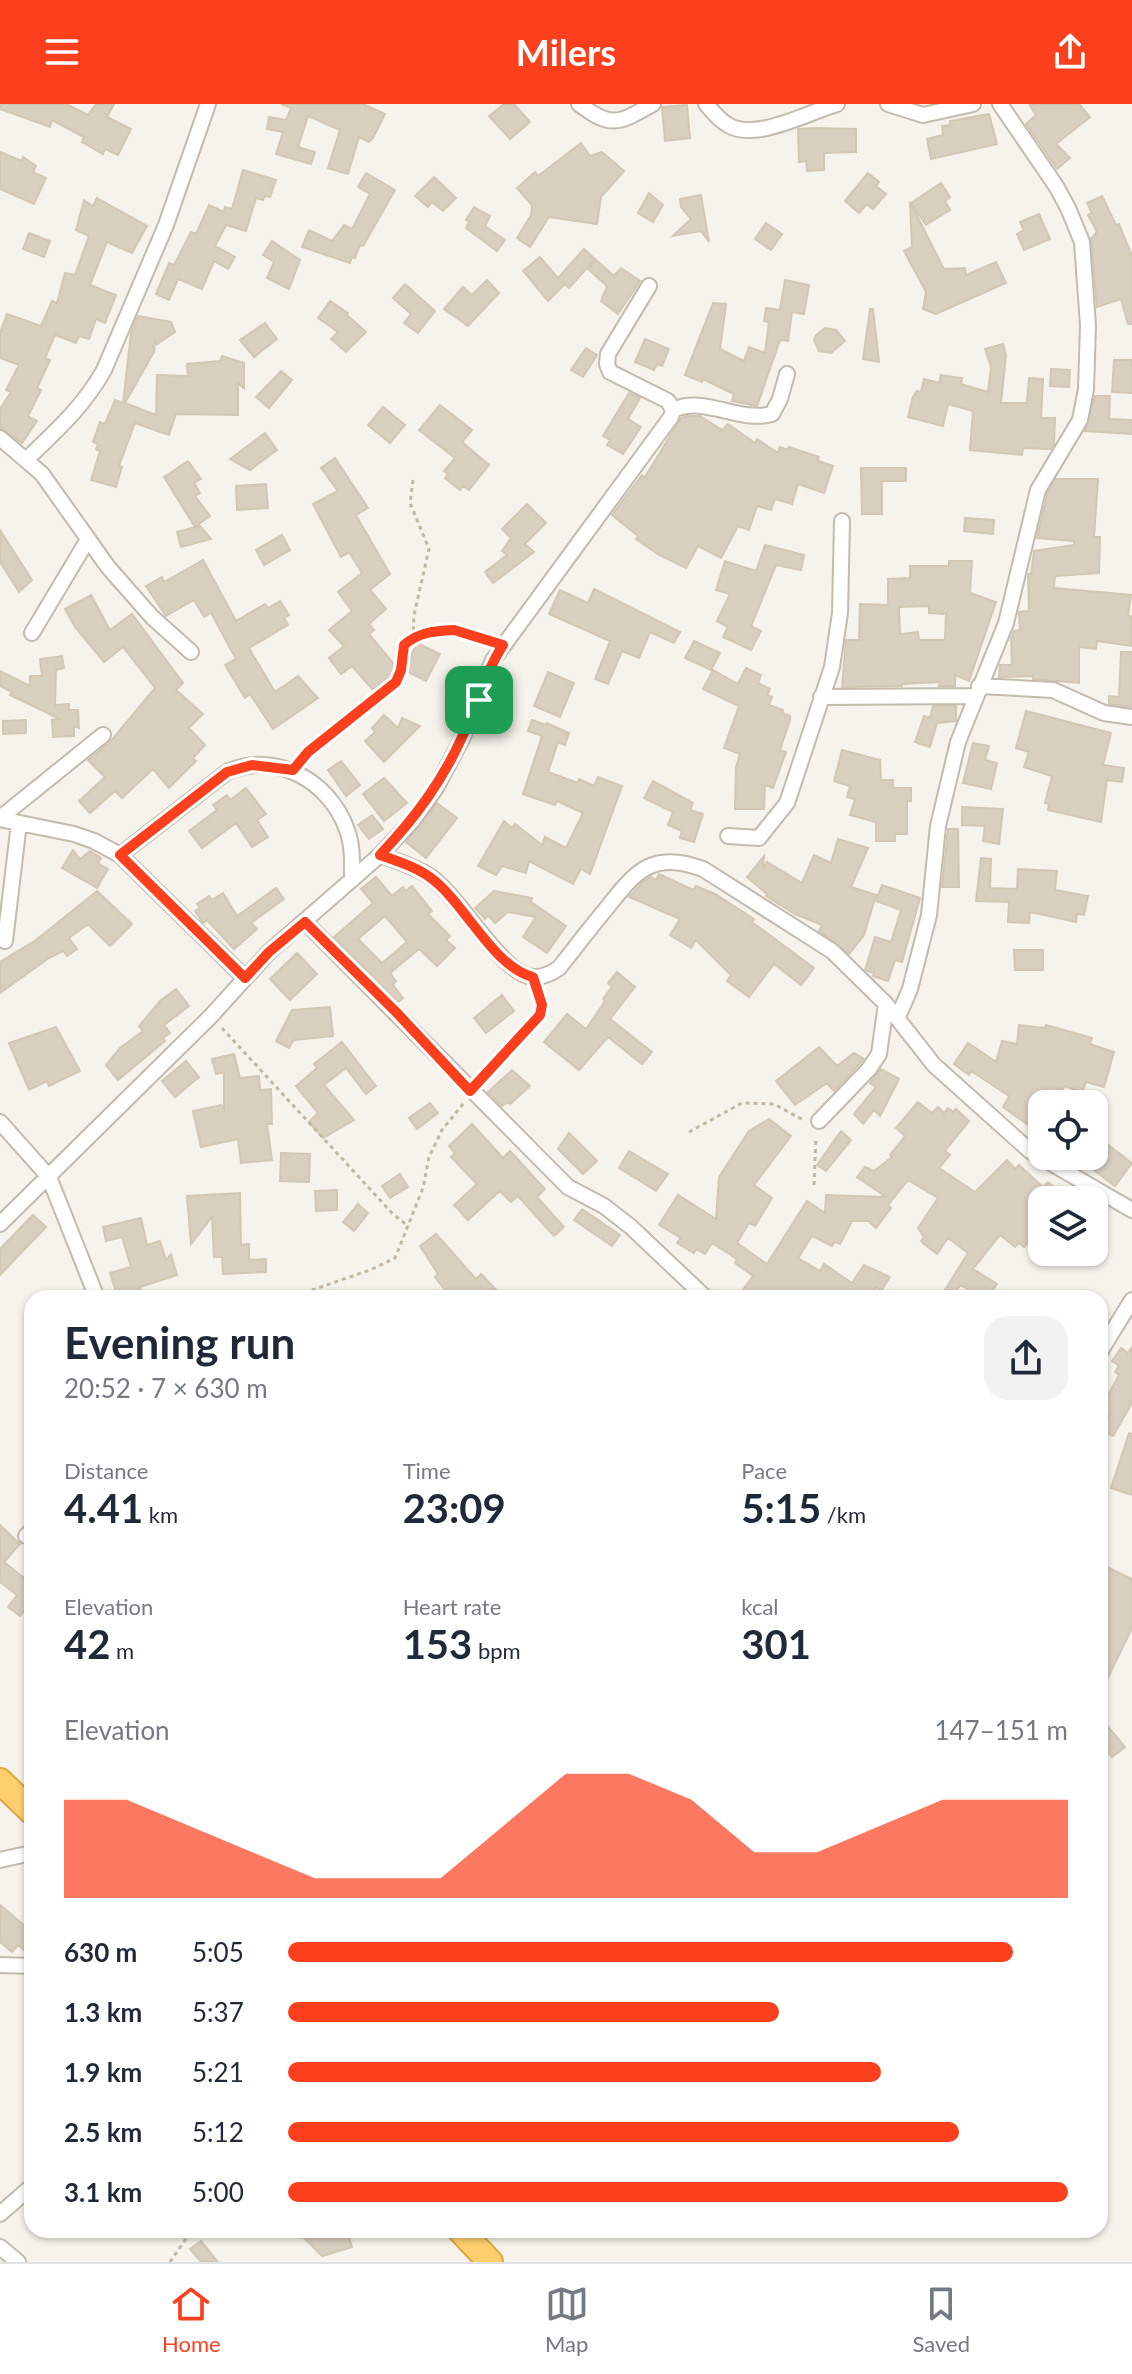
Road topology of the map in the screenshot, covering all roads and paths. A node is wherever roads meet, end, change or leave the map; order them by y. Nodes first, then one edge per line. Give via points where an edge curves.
1 (208, 104) edge
2 (579, 104) edge
3 (653, 104) edge
4 (706, 104) edge
5 (837, 104) edge
6 (888, 104) edge
7 (973, 104) edge
8 (1000, 104) edge
9 (802, 109) edge
10 (649, 286) dead end
11 (787, 374) dead end
12 (673, 410) junction
13 (0, 438) edge
14 (27, 459) junction
15 (413, 480) dead end
16 (842, 521) dead end
17 (87, 541) junction
18 (32, 633) dead end
19 (413, 637) junction
20 (503, 645) junction
21 (191, 652) dead end
22 (977, 691) junction
23 (821, 697) junction
24 (1132, 717) edge
25 (103, 735) dead end
26 (293, 770) junction
27 (0, 819) edge
28 (19, 823) junction
29 (728, 836) dead end
30 (120, 855) junction
31 (380, 855) junction
32 (352, 880) junction
33 (305, 922) junction
34 (5, 941) dead end
35 (533, 977) junction
36 (245, 978) junction
37 (886, 1004) junction
38 (211, 1016) junction
39 (898, 1017) junction
40 (471, 1092) junction
41 (818, 1121) junction
42 (0, 1122) edge
43 (689, 1132) dead end
44 (49, 1177) junction
45 (814, 1185) dead end
46 (1132, 1210) edge
47 (0, 1224) edge
48 (409, 1226) junction
49 (94, 1290) edge
50 (312, 1290) edge
51 (698, 1290) edge
52 (1132, 1300) edge
53 (1108, 1339) edge
54 (0, 1781) edge
55 (24, 1804) edge
56 (24, 1855) edge
57 (0, 1860) edge
58 (0, 1965) edge
59 (24, 1966) edge
60 (24, 2193) edge
61 (0, 2214) edge
62 (186, 2238) edge
63 (468, 2238) edge
64 (0, 2247) edge
65 (18, 2262) edge
66 (170, 2262) edge
67 (490, 2262) edge

1 - 14 street via 166,225 104,370 84,402
2 - 3 street via 611,122
4 - 9 street via 731,127 744,130 779,124
5 - 9 street
6 - 7 street via 923,115
8 - 22 street via 1077,226 1085,261 1088,371 1080,420 1038,490 1006,623
10 - 12 street via 607,364 610,372 668,401
11 - 12 street via 772,414 759,417 685,404
12 - 20 street
13 - 14 street
14 - 17 street
15 - 19 path via 410,503 429,549
16 - 23 street via 838,627
17 - 18 street
17 - 21 street via 152,617
19 - 20 path via 454,630
19 - 26 path via 404,645 396,682
20 - 31 street via 436,788
22 - 23 street
22 - 24 street via 1053,690 1104,713
22 - 39 street via 944,793 929,915
23 - 29 street via 787,803 777,818 759,838
25 - 27 street
26 - 30 street via 252,765 227,772
26 - 32 street via 341,816 350,839
27 - 28 street
28 - 30 street via 94,841
28 - 34 street
30 - 36 street
31 - 32 street
31 - 35 street via 431,877 506,961
32 - 33 street
33 - 36 street
33 - 40 street
35 - 37 street via 559,968 635,872 658,862 682,861 804,931
35 - 40 path via 540,1015
36 - 38 street
37 - 39 street
37 - 41 street via 879,1054
38 - 44 street
38 - 48 path
39 - 46 street via 934,1065 1030,1151
40 - 48 path via 429,1157
40 - 51 street via 568,1187 631,1227
41 - 43 path via 804,1120 774,1104 742,1103
41 - 45 path
42 - 44 street
44 - 47 street
44 - 49 street
48 - 50 path via 395,1258
52 - 53 street
54 - 55 highway
56 - 57 street
58 - 59 street
60 - 61 street
62 - 66 path
63 - 67 highway
64 - 65 street

